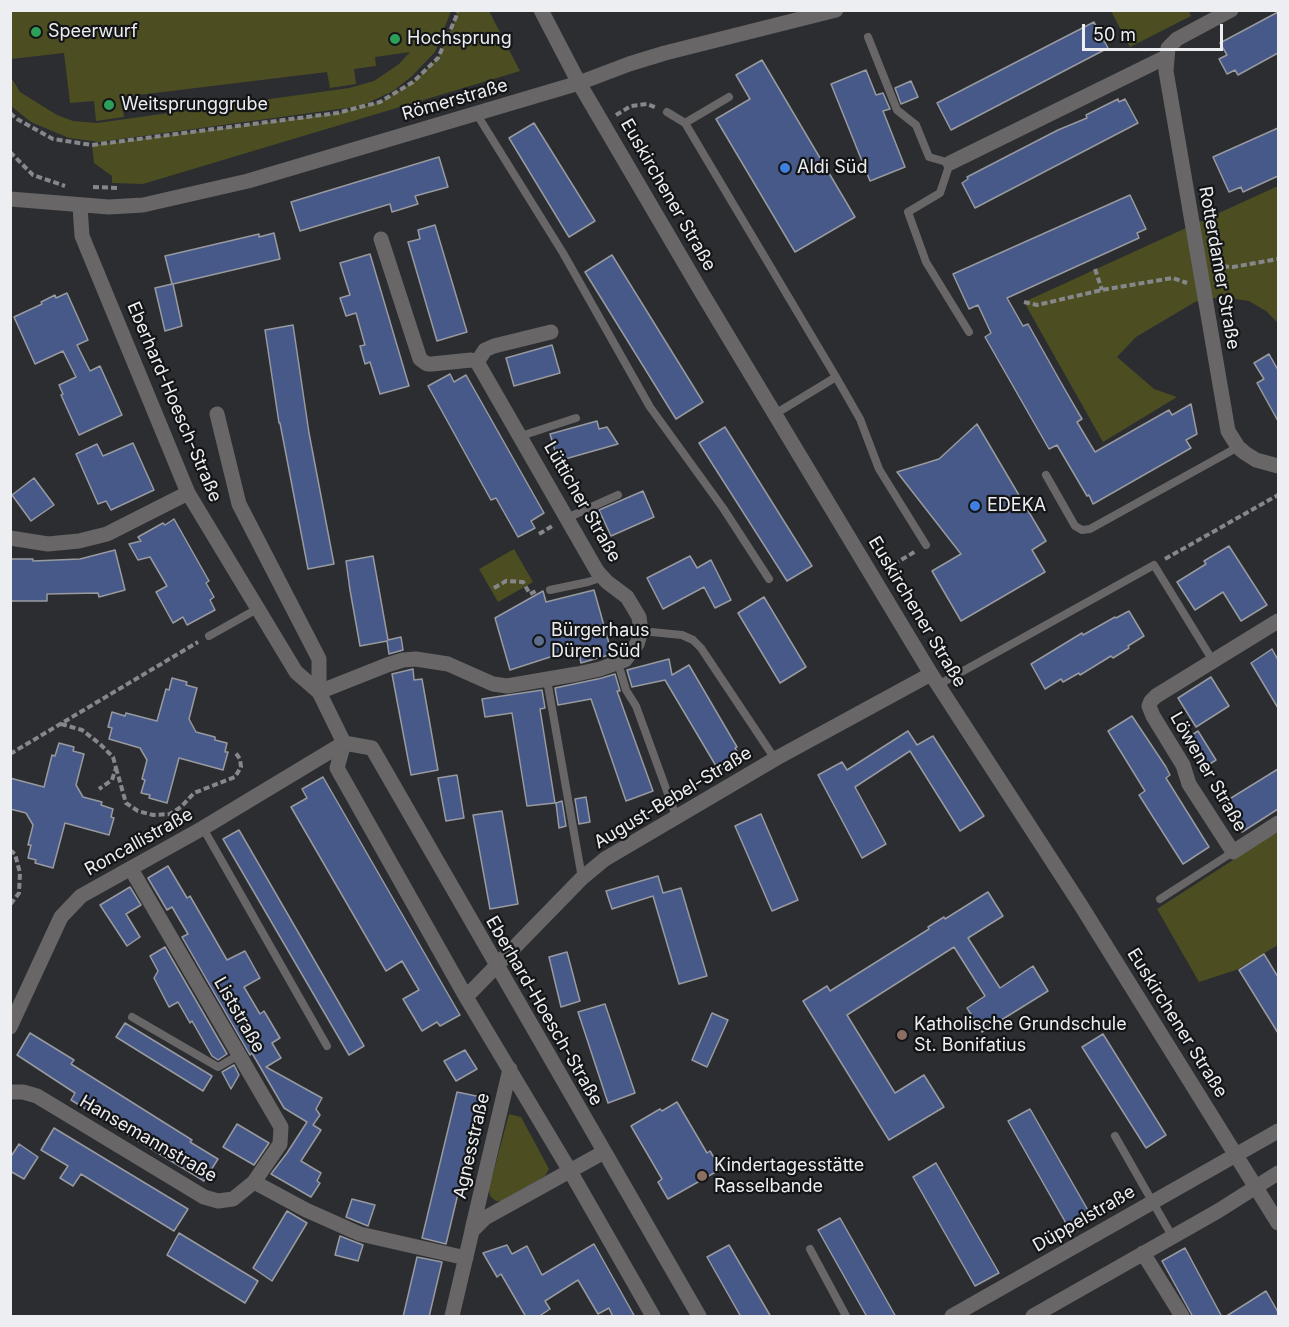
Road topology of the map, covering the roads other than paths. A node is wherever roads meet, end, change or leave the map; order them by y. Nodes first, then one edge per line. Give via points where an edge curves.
1 (541, 10) edge
2 (836, 10) edge
3 (1231, 10) edge
4 (868, 37) dead end
5 (1167, 52) junction
6 (579, 83) junction
7 (729, 97) dead end
8 (667, 112) dead end
9 (476, 113) junction
10 (685, 123) junction
11 (950, 163) junction
12 (10, 199) edge
13 (80, 206) junction
14 (381, 239) dead end
15 (550, 332) dead end
16 (969, 332) dead end
17 (477, 362) junction
18 (836, 377) junction
19 (217, 414) dead end
20 (775, 414) junction
21 (576, 418) dead end
22 (521, 436) junction
23 (1238, 447) junction
24 (1278, 466) edge
25 (1046, 476) dead end
26 (188, 493) junction
27 (618, 495) dead end
28 (567, 518) junction
29 (10, 538) edge
30 (926, 545) dead end
31 (769, 579) dead end
32 (607, 582) junction
33 (550, 590) road end
34 (256, 609) junction
35 (1278, 621) edge
36 (641, 631) junction
37 (209, 636) road end
38 (1213, 661) junction
39 (618, 663) junction
40 (934, 679) junction
41 (547, 680) junction
42 (319, 692) junction
43 (344, 743) junction
44 (775, 759) junction
45 (676, 816) junction
46 (1278, 824) edge
47 (203, 828) junction
48 (1233, 852) junction
49 (131, 869) junction
50 (582, 878) junction
51 (1160, 899) dead end
52 (496, 968) junction
53 (466, 997) junction
54 (132, 1017) dead end
55 (10, 1028) edge
56 (327, 1046) dead end
57 (239, 1055) junction
58 (510, 1070) junction
59 (10, 1092) edge
60 (1278, 1131) edge
61 (1115, 1136) dead end
62 (604, 1152) junction
63 (1236, 1155) junction
64 (570, 1171) junction
65 (1278, 1173) edge
66 (254, 1182) junction
67 (1256, 1186) junction
68 (1153, 1202) junction
69 (1278, 1223) edge
70 (472, 1231) junction
71 (1172, 1236) junction
72 (810, 1249) dead end
73 (1143, 1253) junction
74 (466, 1258) junction
75 (452, 1317) edge
76 (653, 1317) edge
77 (699, 1317) edge
78 (846, 1317) edge
79 (952, 1317) edge
80 (1033, 1317) edge
81 (1182, 1317) edge

1 - 6 street, Euskirchener Straße
2 - 6 street, Römerstraße via 665,52
3 - 5 street via 1177,39
4 - 11 lane via 897,110 916,125 929,157
5 - 11 street
5 - 23 street, Rotterdamer Straße via 1168,91 1228,431
6 - 9 street, Römerstraße
6 - 20 street, Euskirchener Straße
7 - 10 lane
8 - 10 lane
9 - 13 street, Römerstraße via 248,181 143,205
9 - 31 lane via 563,253 650,407
10 - 18 lane
11 - 16 lane via 940,193 908,212 926,262
12 - 13 street, Römerstraße
13 - 26 street, Eberhard-Hoesch-Straße via 82,236
14 - 17 street via 420,359 427,364
15 - 17 street via 494,346 485,350
17 - 22 street, Lütticher Straße
18 - 20 lane
18 - 30 lane via 860,419 879,470
19 - 42 street, Eberhard-Hoesch-Straße via 239,504 319,659
20 - 40 street, Euskirchener Straße
21 - 22 lane
22 - 28 street, Lütticher Straße
23 - 24 street via 1256,460
23 - 25 lane via 1090,529 1075,526
26 - 29 street via 107,534 48,544
26 - 34 street, Eberhard-Hoesch-Straße
27 - 28 lane
28 - 32 street, Lütticher Straße
32 - 33 lane via 602,576
32 - 36 street, Lütticher Straße via 627,597 639,617
34 - 37 lane
34 - 42 street, Eberhard-Hoesch-Straße via 296,672
35 - 38 street, Löwener Straße
36 - 39 street via 638,644
36 - 44 lane via 682,635 693,640
38 - 40 lane via 1154,565
38 - 48 street, Löwener Straße via 1156,696 1149,706 1183,765 1189,784
39 - 41 street
39 - 45 lane
40 - 44 street, August-Bebel-Straße
40 - 63 street, Euskirchener Straße
41 - 42 street via 507,686 493,684 448,664 416,658
41 - 50 lane
42 - 43 street, Eberhard-Hoesch-Straße
43 - 47 street, Roncallistraße
43 - 52 street, Eberhard-Hoesch-Straße via 372,748
43 - 53 street via 337,768
44 - 45 street, August-Bebel-Straße
45 - 50 street, August-Bebel-Straße via 604,859
46 - 48 street, Löwener Straße
47 - 49 street, Roncallistraße
47 - 56 lane
48 - 51 lane
49 - 55 street, Roncallistraße via 81,896 61,917
49 - 57 street, Liststraße
50 - 52 street, August-Bebel-Straße
52 - 53 street, August-Bebel-Straße
52 - 62 street, Eberhard-Hoesch-Straße
53 - 58 street
54 - 57 lane via 218,1066
57 - 66 street, Liststraße via 281,1127 280,1144
58 - 64 street
58 - 70 street, Agnesstraße
59 - 66 street, Hansemannstraße via 37,1096 204,1197 218,1201 233,1199
60 - 63 street, Düppelstraße
61 - 68 lane
62 - 64 street, Agnesstraße
62 - 77 street, Eberhard-Hoesch-Straße
63 - 67 street, Euskirchener Straße
63 - 68 street, Düppelstraße
64 - 70 street, Agnesstraße via 485,1218
64 - 76 street
65 - 67 street
66 - 74 street via 360,1234
67 - 69 street, Euskirchener Straße
67 - 71 street
68 - 71 lane
68 - 79 street, Düppelstraße
70 - 74 street, Agnesstraße
71 - 73 street
72 - 78 lane
73 - 80 street
73 - 81 street
74 - 75 street, Agnesstraße

